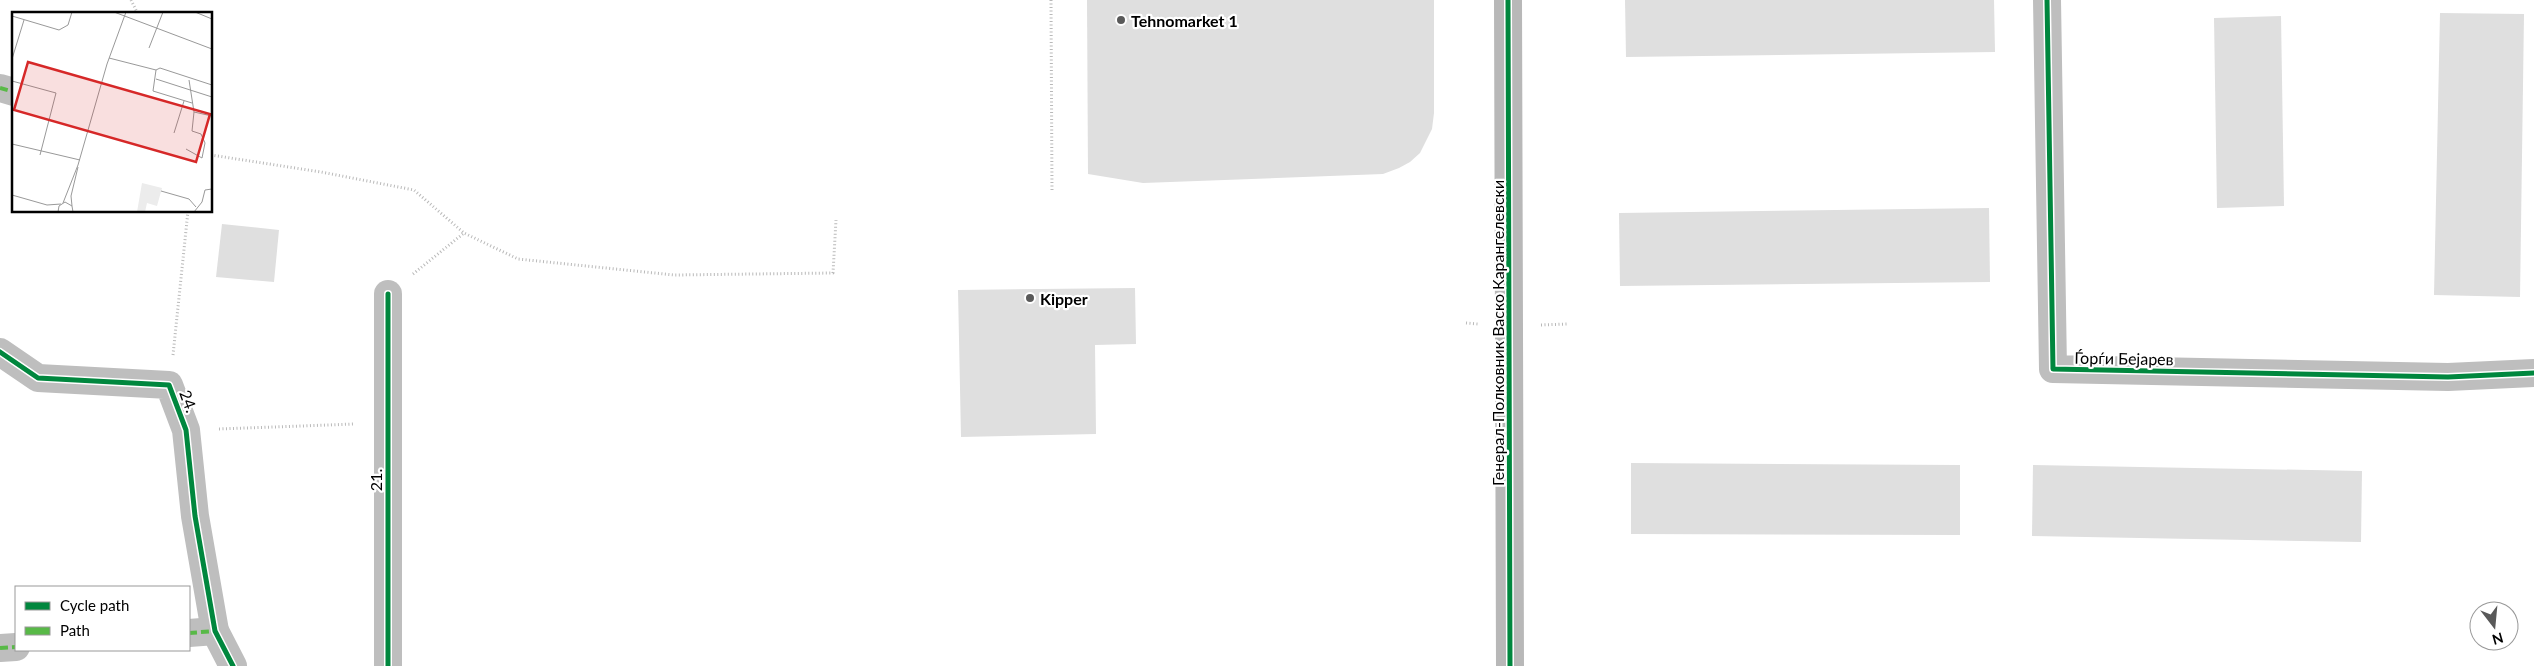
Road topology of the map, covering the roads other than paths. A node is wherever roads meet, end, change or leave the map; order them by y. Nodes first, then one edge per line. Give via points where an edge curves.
1 (1508, 0) edge
2 (2047, 0) edge
3 (388, 294) road end
4 (0, 352) edge
5 (2534, 373) edge
6 (202, 632) edge
7 (15, 646) edge
8 (0, 648) edge
9 (233, 666) edge
10 (388, 666) edge
11 (1510, 666) edge

1 - 11 street, Генерал-Полковник Васко Карангелевски
2 - 5 street, Ѓорѓи Бејарев via 2053,369 2448,377
3 - 10 street, 21.
4 - 6 street, 24. via 38,378 169,385 186,430
6 - 9 street, 24.
7 - 8 street

